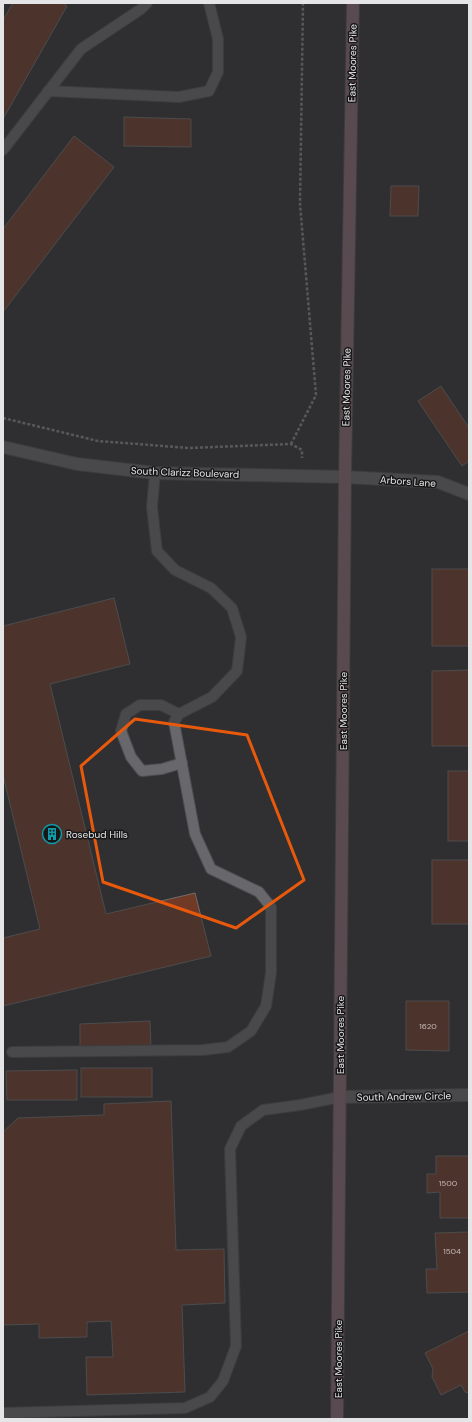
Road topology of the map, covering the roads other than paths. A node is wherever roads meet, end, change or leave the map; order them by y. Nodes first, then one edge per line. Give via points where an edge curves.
1 (147, 3) edge
2 (209, 3) edge
3 (353, 3) edge
4 (48, 91) junction
5 (3, 150) edge
6 (3, 447) edge
7 (155, 473) junction
8 (345, 477) junction
9 (469, 494) edge
10 (179, 714) junction
11 (182, 763) junction
12 (12, 1052) dead end
13 (469, 1095) edge
14 (340, 1097) junction
15 (3, 1413) edge
16 (337, 1419) edge

1 - 4 lane via 81,49
2 - 4 lane via 218,39 218,72 209,91 179,97
3 - 8 main road, East Moores Pike
4 - 5 lane
6 - 7 street, South Clarizz Boulevard via 76,464
7 - 8 street, South Clarizz Boulevard
7 - 10 lane via 152,504 158,551 175,570 211,588 232,608 241,637 237,672 212,697
8 - 9 street, Arbors Lane via 438,482
8 - 14 main road, East Moores Pike
10 - 11 lane via 174,722
10 - 11 lane via 161,705 140,706 126,714 121,731 130,757 142,771
11 - 12 lane via 194,834 211,869 258,892 270,907 271,973 266,1006 251,1031 228,1047 203,1050
13 - 14 street, South Andrew Circle
14 - 15 lane via 264,1110 242,1126 230,1149 236,1346 223,1381 210,1397 185,1408
14 - 16 main road, East Moores Pike

